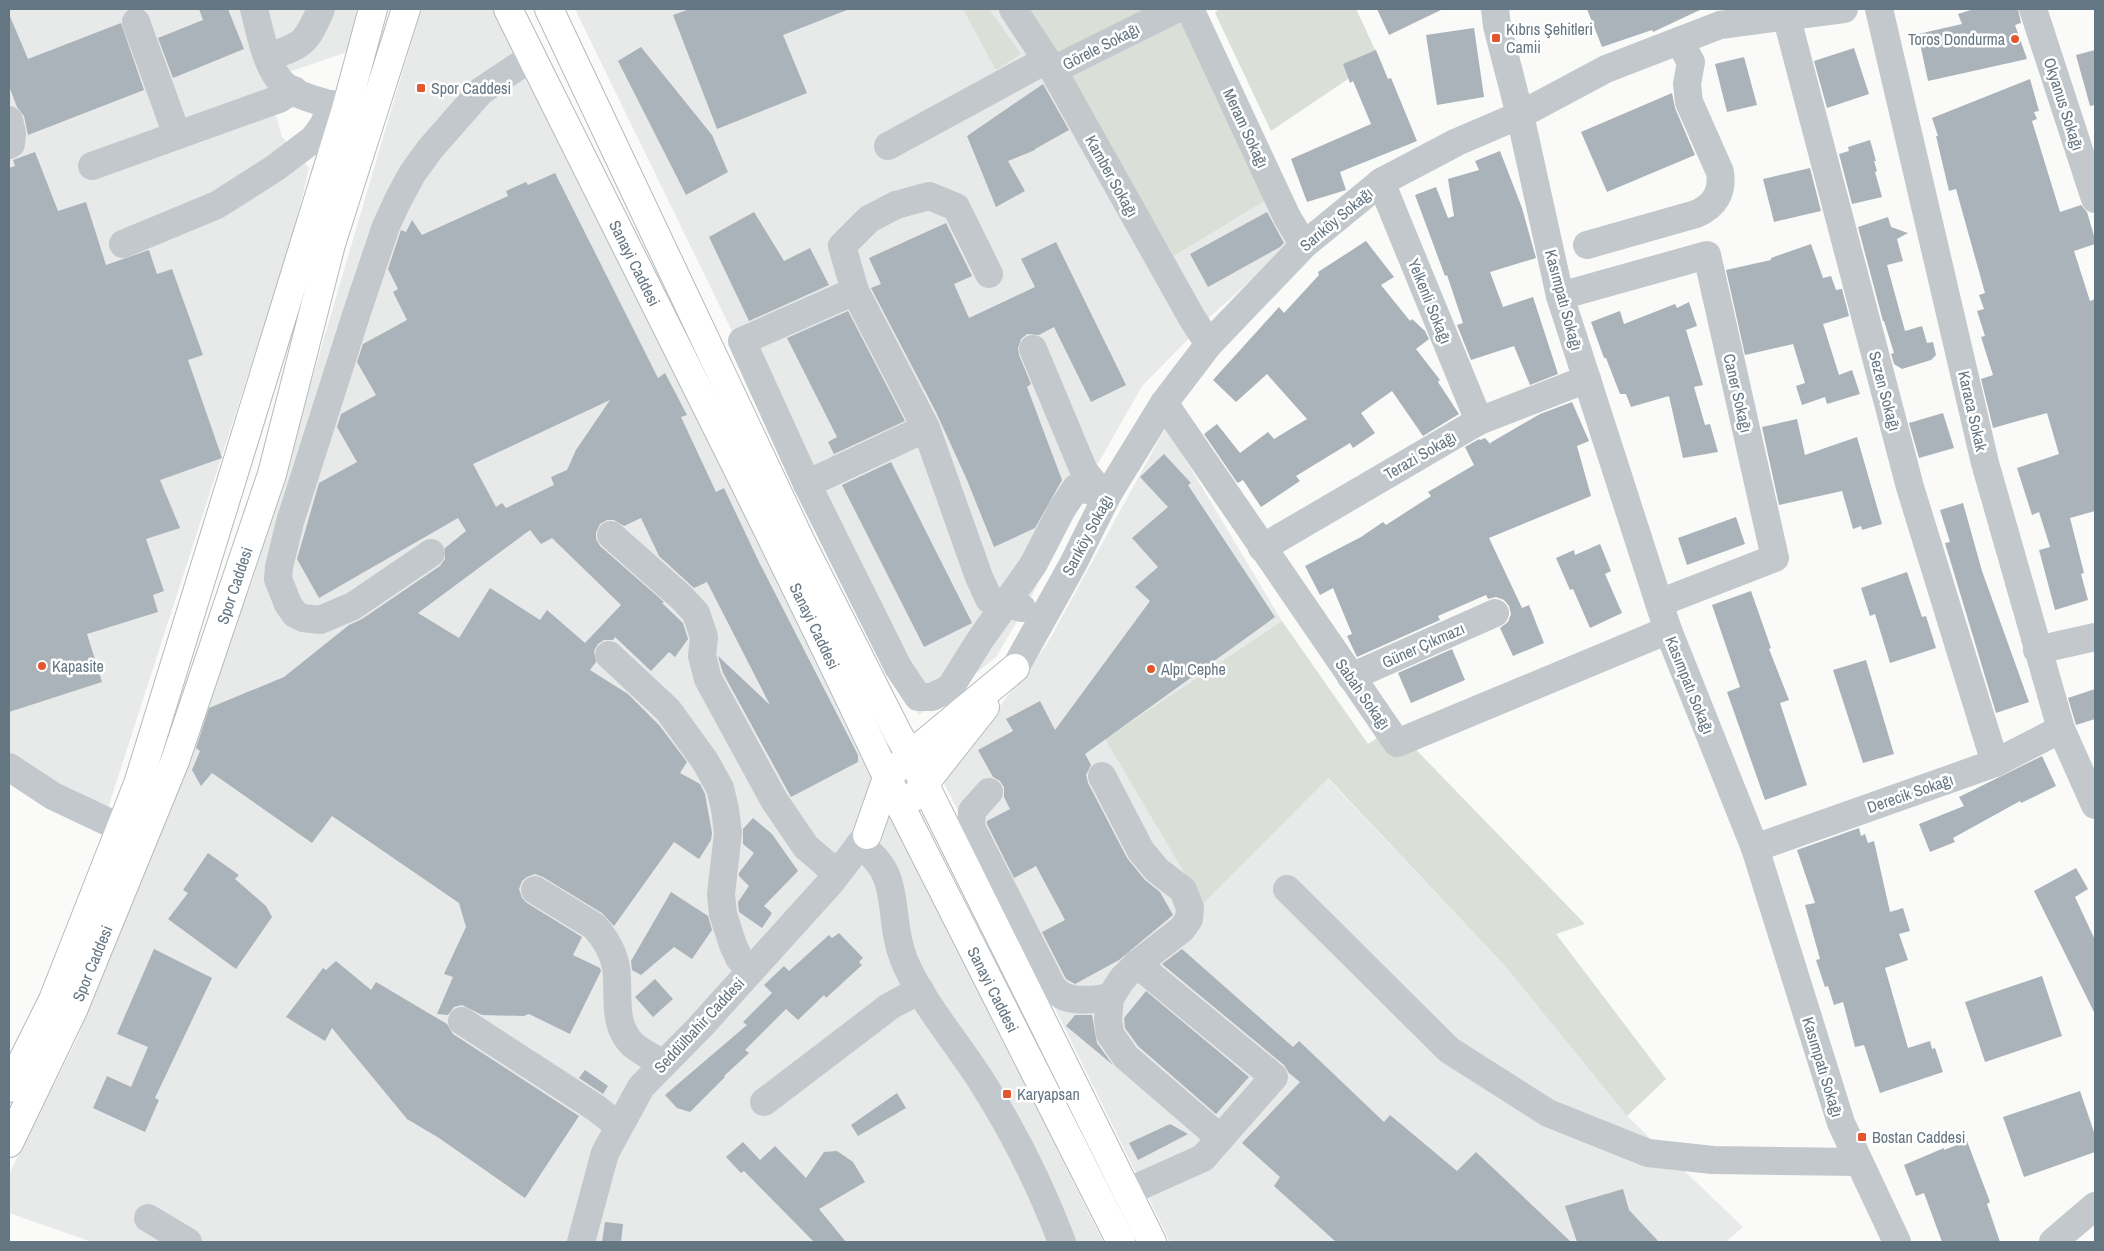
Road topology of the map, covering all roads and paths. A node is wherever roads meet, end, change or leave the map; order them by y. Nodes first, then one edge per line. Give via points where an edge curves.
1 (254, 9) edge
2 (321, 9) edge
3 (373, 9) edge
4 (406, 9) edge
5 (508, 9) edge
6 (549, 9) edge
7 (1013, 9) edge
8 (1176, 9) edge
9 (1190, 9) edge
10 (1495, 9) edge
11 (1844, 9) edge
12 (1879, 9) edge
13 (2033, 9) edge
14 (1786, 15) junction
15 (1717, 17) edge
16 (136, 22) dead end
17 (1679, 41) junction
18 (268, 57) junction
19 (532, 57) junction
20 (1049, 65) junction
21 (294, 90) junction
22 (339, 106) junction
23 (1520, 115) junction
24 (9, 120) edge
25 (177, 135) junction
26 (9, 145) edge
27 (888, 146) dead end
28 (92, 166) dead end
29 (1382, 182) junction
30 (2095, 199) edge
31 (123, 244) dead end
32 (1304, 245) junction
33 (1587, 245) dead end
34 (989, 274) dead end
35 (855, 291) junction
36 (1560, 296) junction
37 (1209, 344) junction
38 (1033, 349) dead end
39 (1587, 379) junction
40 (1164, 403) junction
41 (1479, 421) junction
42 (926, 428) junction
43 (803, 475) junction
44 (772, 480) junction
45 (1105, 493) junction
46 (611, 535) dead end
47 (1262, 548) junction
48 (431, 553) dead end
49 (1659, 603) junction
50 (1005, 604) junction
51 (1495, 613) dead end
52 (1045, 614) junction
53 (1668, 630) junction
54 (2095, 637) edge
55 (2037, 650) junction
56 (609, 655) dead end
57 (1015, 668) junction
58 (1351, 677) junction
59 (2061, 729) junction
60 (910, 755) junction
61 (1996, 763) junction
62 (9, 767) edge
63 (1102, 776) dead end
64 (887, 778) junction
65 (925, 785) junction
66 (989, 792) dead end
67 (2095, 805) edge
68 (903, 811) junction
69 (121, 828) junction
70 (863, 840) junction
71 (1755, 848) junction
72 (839, 870) junction
73 (1287, 889) dead end
74 (536, 890) dead end
75 (1137, 964) junction
76 (750, 970) junction
77 (920, 990) junction
78 (1110, 998) junction
79 (462, 1021) dead end
80 (662, 1064) junction
81 (9, 1088) edge
82 (764, 1102) dead end
83 (619, 1126) junction
84 (1220, 1138) junction
85 (9, 1143) edge
86 (1859, 1162) junction
87 (1127, 1192) junction
88 (148, 1218) dead end
89 (2087, 1223) edge
90 (188, 1242) edge
91 (581, 1242) edge
92 (1062, 1242) edge
93 (1121, 1242) edge
94 (1152, 1242) edge
95 (1897, 1242) edge
96 (2053, 1242) edge

1 - 18 street
2 - 18 street via 310,35 300,44
3 - 22 main road, Spor Caddesi
4 - 85 main road, Spor Caddesi via 331,244 272,474 175,761 73,1010
5 - 19 main road, Sanayi Caddesi
6 - 44 main road, Sanayi Caddesi
7 - 20 street, Kamber Sokağı
8 - 20 street, Görele Sokağı
9 - 32 street, Meram Sokağı
10 - 23 street, Kasımpatı Sokağı
11 - 14 street, Sarıköy Sokağı
12 - 55 street, Karaca Sokak via 1985,463
13 - 30 street, Okyanus Sokağı
14 - 15 street, Sarıköy Sokağı
14 - 61 street, Sezen Sokağı via 1910,487
15 - 17 street, Sarıköy Sokağı
16 - 25 street
17 - 23 street, Sarıköy Sokağı via 1606,68
17 - 33 street via 1691,62 1687,84 1689,102 1720,172 1722,182 1717,199 1696,214
18 - 21 street via 284,85
19 - 48 street via 481,91 430,149 398,200 357,312 300,493 278,579 288,604 296,614 320,620 353,606
19 - 64 main road, Sanayi Caddesi
20 - 27 street, Görele Sokağı
20 - 37 street, Kamber Sokağı
21 - 22 street
21 - 25 street via 279,99
22 - 31 street via 312,140 275,168 217,205
22 - 69 main road, Spor Caddesi via 138,784
23 - 29 street, Sarıköy Sokağı via 1457,142
23 - 36 street, Kasımpatı Sokağı
24 - 26 street via 12,134
25 - 28 street
29 - 32 street, Sarıköy Sokağı
29 - 41 street, Yelkenli Sokağı
32 - 37 street, Sarıköy Sokağı
34 - 35 street via 956,207 929,196 896,205 869,219 842,246
35 - 42 street
35 - 43 street via 742,341
36 - 39 street, Kasımpatı Sokağı
36 - 49 street, Caner Sokağı via 1707,255 1775,558
37 - 40 street, Sarıköy Sokağı
38 - 45 street via 1084,471
39 - 41 street, Terazi Sokağı
39 - 49 street, Kasımpatı Sokağı
40 - 45 street, Sarıköy Sokağı
40 - 47 street, Sabah Sokağı
41 - 47 street, Terazi Sokağı
42 - 43 street
42 - 50 street via 979,577 989,598
43 - 44 street
43 - 50 street via 898,667 918,697 932,697 950,688
44 - 60 main road, Sanayi Caddesi
45 - 50 street via 1076,488 1033,565
45 - 52 street, Sarıköy Sokağı
46 - 72 street via 696,613 704,637 702,656 708,679 774,800 806,847 826,864
47 - 58 street, Sabah Sokağı
49 - 53 street, Kasımpatı Sokağı
50 - 52 street
51 - 58 street, Güner Çıkmazı
52 - 57 street, Sarıköy Sokağı
53 - 58 street, Sabah Sokağı via 1397,743
53 - 71 street, Kasımpatı Sokağı
54 - 55 street
55 - 59 street, Karaca Sokak
56 - 76 street via 668,710 720,788 728,833 721,894 723,914 739,958
57 - 60 main road
57 - 65 main road
59 - 61 street, Derecik Sokağı
59 - 67 street, Karaca Sokak
60 - 64 main road
60 - 65 main road, Sanayi Caddesi
61 - 71 street, Derecik Sokağı
62 - 69 street via 53,796
63 - 75 street via 1141,850 1157,870 1183,890 1190,908 1189,920 1182,929
64 - 68 main road, Sanayi Caddesi
64 - 70 main road
65 - 68 main road
65 - 87 main road, Sanayi Caddesi
66 - 78 street via 972,811 972,827 1053,988 1071,1000
68 - 70 main road
68 - 93 main road, Sanayi Caddesi
69 - 81 main road, Spor Caddesi via 53,1000
70 - 72 street, Seddülbahir Caddesi
70 - 77 street via 889,880 899,944
71 - 86 street, Kasımpatı Sokağı via 1841,1123
72 - 76 street, Seddülbahir Caddesi
73 - 86 street via 1449,1050 1548,1113 1648,1154 1713,1160
74 - 80 street via 602,934 616,966 616,1004 624,1031 633,1044
75 - 78 street via 1122,978
75 - 84 street via 1274,1077
76 - 80 street, Seddülbahir Caddesi
77 - 82 street via 890,1006
77 - 92 street via 1004,1119 1042,1193
78 - 84 street via 1108,1026 1114,1043
79 - 83 street
80 - 83 street, Seddülbahir Caddesi via 641,1087
83 - 91 street, Seddülbahir Caddesi via 605,1153
84 - 87 street via 1203,1158
86 - 95 street, Kasımpatı Sokağı
87 - 94 main road, Sanayi Caddesi
88 - 90 street
89 - 96 street

